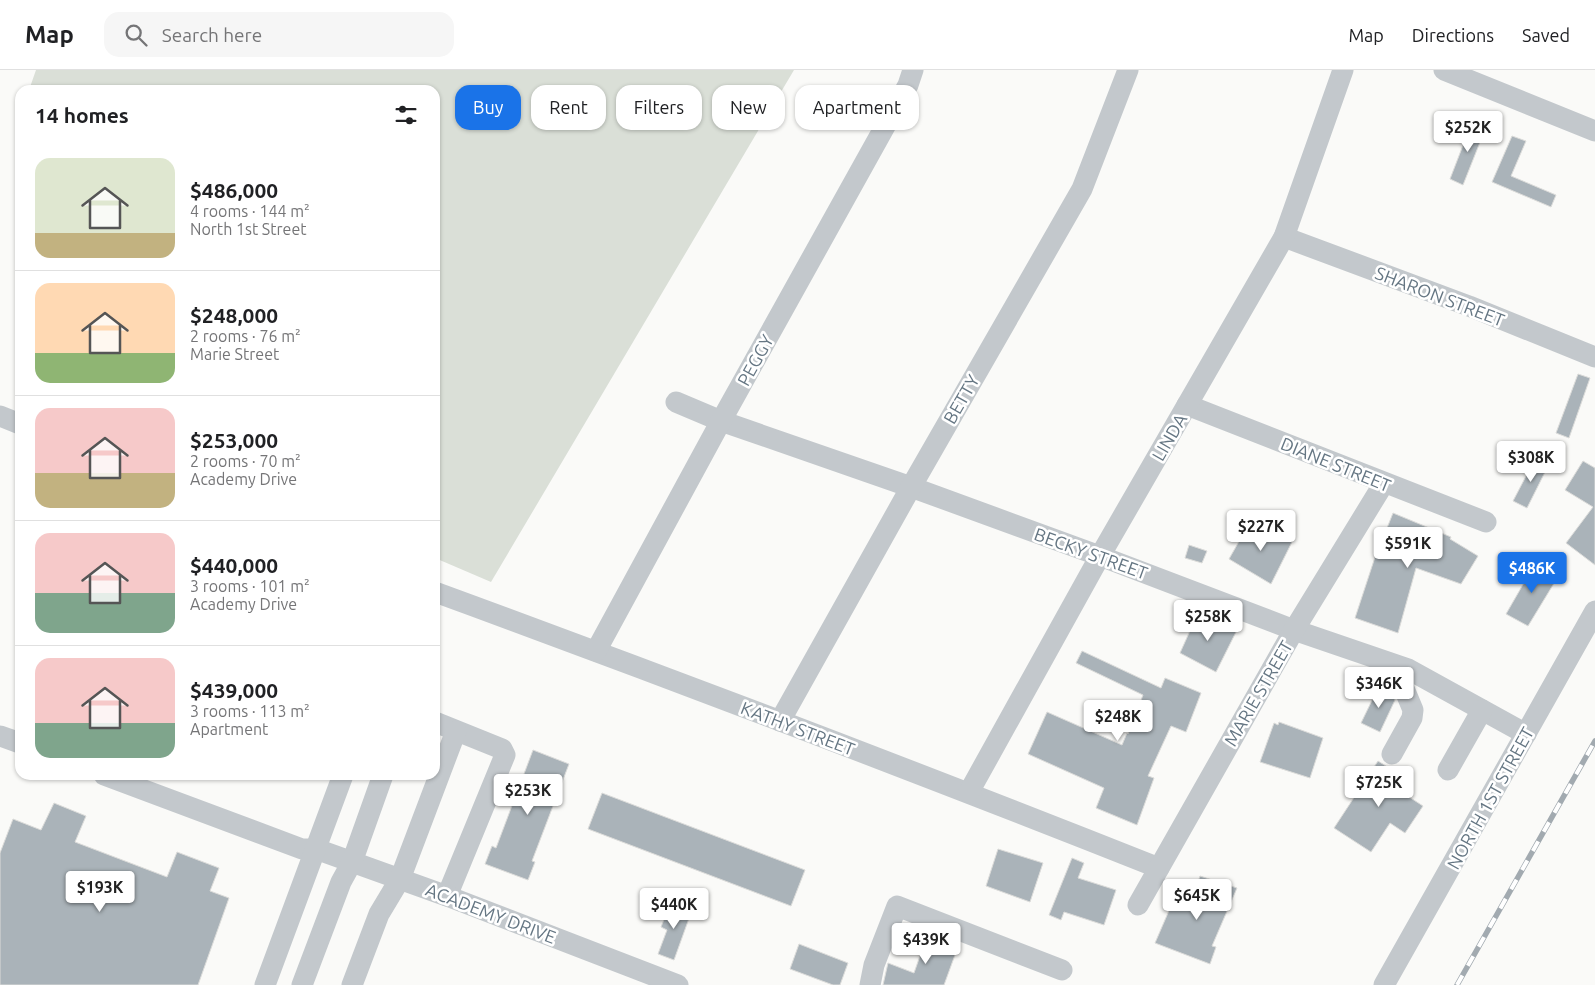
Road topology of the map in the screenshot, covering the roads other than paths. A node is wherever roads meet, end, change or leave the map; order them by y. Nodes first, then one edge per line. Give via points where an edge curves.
1 (913, 70) edge
2 (1128, 70) edge
3 (1343, 70) edge
4 (1444, 70) edge
5 (1595, 131) edge
6 (1284, 237) junction
7 (1595, 357) edge
8 (676, 402) dead end
9 (1188, 405) junction
10 (0, 416) edge
11 (721, 421) junction
12 (15, 422) edge
13 (1384, 483) junction
14 (911, 487) junction
15 (1486, 522) dead end
16 (1100, 556) junction
17 (440, 594) edge
18 (1595, 611) edge
19 (1294, 630) junction
20 (596, 651) junction
21 (1404, 668) junction
22 (1482, 710) junction
23 (780, 721) junction
24 (440, 724) edge
25 (456, 731) junction
26 (1526, 734) junction
27 (0, 736) edge
28 (15, 742) edge
29 (1392, 754) dead end
30 (1448, 770) dead end
31 (440, 773) edge
32 (118, 780) edge
33 (341, 780) edge
34 (381, 780) edge
35 (437, 780) edge
36 (968, 792) junction
37 (309, 849) junction
38 (352, 862) junction
39 (1159, 868) junction
40 (400, 879) junction
41 (447, 896) junction
42 (1138, 905) dead end
43 (1062, 970) dead end
44 (265, 985) edge
45 (302, 985) edge
46 (352, 985) edge
47 (678, 985) edge
48 (870, 985) edge
49 (1384, 985) edge

1 - 11 street, PEGGY via 908,85
2 - 14 street, BETTY via 1082,189
3 - 6 street, LINDA
4 - 5 street
6 - 7 street, SHARON STREET
6 - 9 street, LINDA
8 - 11 street, BECKY STREET
9 - 13 street, DIANE STREET
9 - 16 street, LINDA
10 - 12 street
11 - 14 street, BECKY STREET
11 - 20 street, PEGGY
13 - 15 street, DIANE STREET
13 - 19 street, MARIE STREET
14 - 16 street, BECKY STREET
14 - 23 street, BETTY
16 - 19 street, BECKY STREET
16 - 36 street, LINDA
17 - 20 street, KATHY STREET
18 - 26 street, NORTH 1ST STREET
19 - 21 street, BECKY STREET
19 - 39 street, MARIE STREET
20 - 23 street, KATHY STREET
21 - 22 street, BECKY STREET
21 - 29 street via 1403,686 1413,710 1412,718
22 - 26 street, BECKY STREET
22 - 30 street
23 - 36 street, KATHY STREET
24 - 25 street
25 - 31 street
25 - 41 street via 502,749 505,755
26 - 49 street, NORTH 1ST STREET
27 - 28 street
32 - 37 street, ACADEMY DRIVE
33 - 37 street
34 - 38 street
35 - 40 street
36 - 39 street, KATHY STREET
37 - 38 street, ACADEMY DRIVE
37 - 44 street
38 - 40 street, ACADEMY DRIVE
38 - 45 street via 341,882
39 - 42 street, MARIE STREET
40 - 41 street, ACADEMY DRIVE
40 - 46 street via 379,914
41 - 47 street, ACADEMY DRIVE
43 - 48 street via 897,906

